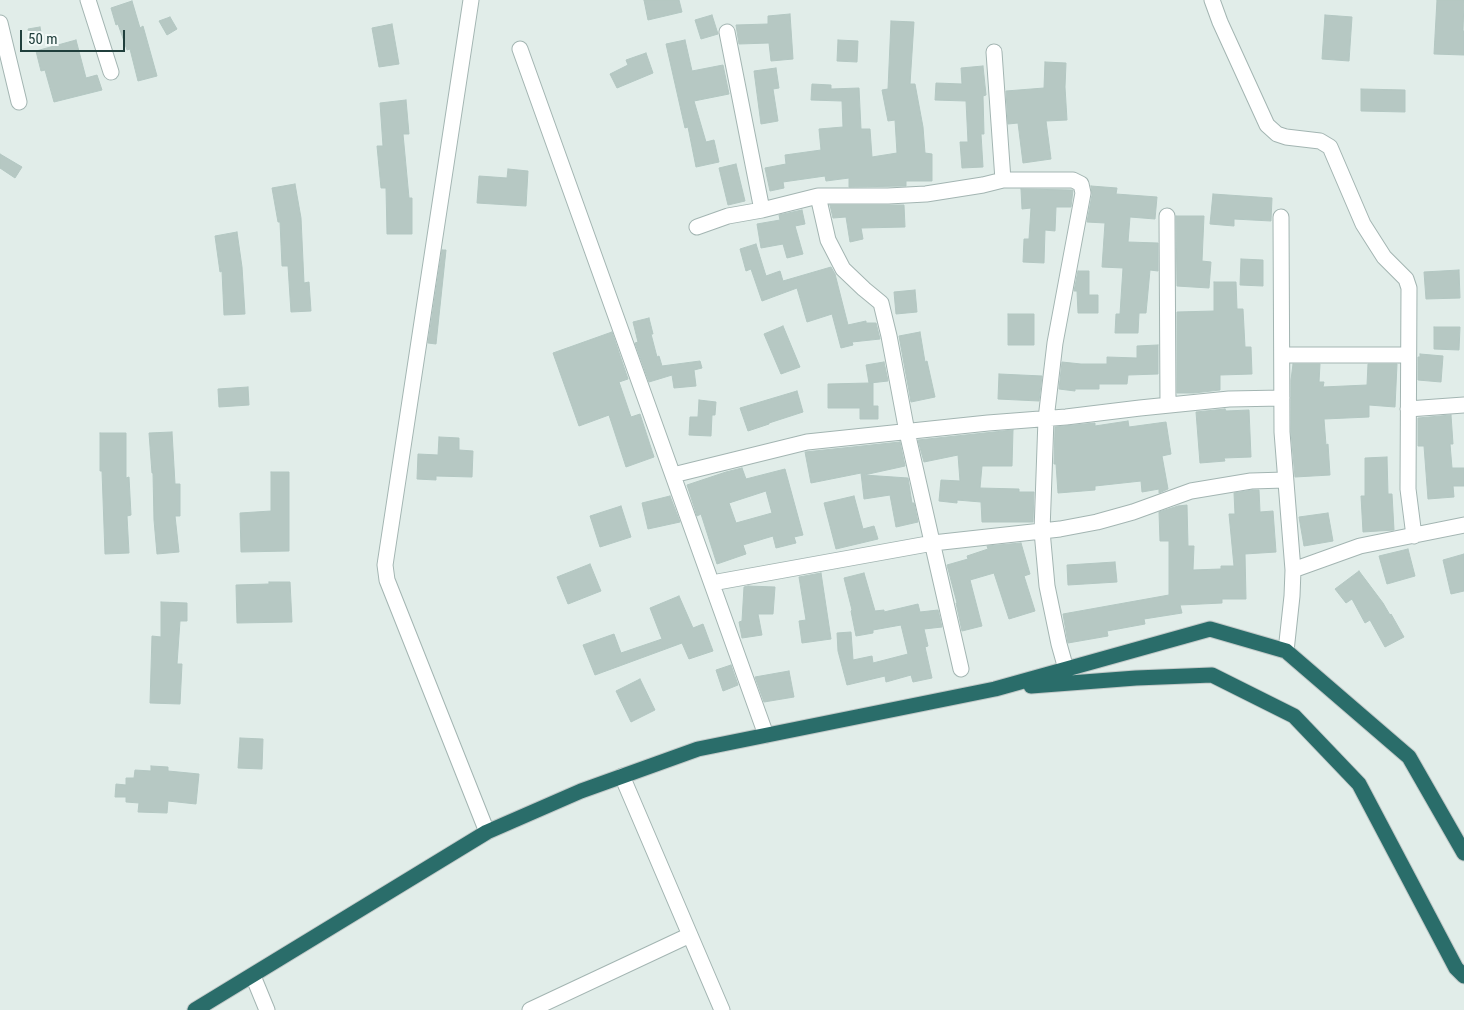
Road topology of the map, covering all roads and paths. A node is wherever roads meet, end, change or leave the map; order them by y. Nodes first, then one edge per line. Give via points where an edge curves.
1 (88, 0) edge
2 (471, 0) edge
3 (1212, 0) edge
4 (0, 23) edge
5 (727, 32) dead end
6 (520, 49) dead end
7 (994, 52) dead end
8 (111, 72) dead end
9 (19, 102) dead end
10 (1003, 180) junction
11 (818, 196) junction
12 (762, 210) junction
13 (1167, 216) dead end
14 (1281, 217) dead end
15 (697, 226) dead end
16 (1282, 355) junction
17 (1407, 355) junction
18 (1282, 398) junction
19 (1168, 405) junction
20 (1464, 405) edge
21 (1408, 409) junction
22 (1046, 418) junction
23 (907, 432) junction
24 (673, 475) junction
25 (1285, 480) junction
26 (1464, 525) edge
27 (1042, 531) junction
28 (1414, 536) junction
29 (933, 543) junction
30 (1293, 570) junction
31 (712, 583) junction
32 (1286, 652) junction
33 (960, 669) dead end
34 (1066, 669) junction
35 (995, 689) junction
36 (766, 735) junction
37 (622, 776) junction
38 (487, 832) junction
39 (1464, 853) edge
40 (690, 935) junction
41 (253, 976) junction
42 (1464, 976) edge
43 (195, 1010) edge
44 (267, 1010) edge
45 (530, 1010) edge
46 (722, 1010) edge

1 - 8 street
2 - 38 street via 385,565 388,580
3 - 17 street via 1267,125 1277,134 1320,141 1330,147 1363,224 1384,257 1406,279 1409,288
4 - 9 street
5 - 12 street
6 - 24 street
7 - 10 street
10 - 11 street via 926,194
10 - 22 street via 1073,180 1081,184
11 - 12 street
11 - 23 street via 828,240 843,269 881,303
12 - 15 street
13 - 19 street
14 - 16 street
16 - 17 street
16 - 18 street
17 - 21 street
18 - 19 street
18 - 25 street
19 - 22 street
20 - 21 street
21 - 28 street via 1408,489
22 - 23 street
22 - 27 street
23 - 24 street via 808,442
23 - 29 street
24 - 31 street
25 - 27 street via 1251,481 1199,490 1097,522
25 - 30 street
26 - 28 street
27 - 29 street
27 - 34 street via 1047,586
28 - 30 street via 1360,546
29 - 31 street
29 - 33 street
30 - 32 street
31 - 36 street
32 - 34 highway via 1210,629
32 - 39 highway via 1409,757
34 - 35 highway
35 - 36 highway
35 - 42 highway via 1212,675 1294,716 1359,784 1456,968
36 - 37 highway via 698,749
37 - 38 highway
37 - 40 street
38 - 41 highway
40 - 45 street
40 - 46 street
41 - 43 highway
41 - 44 street

